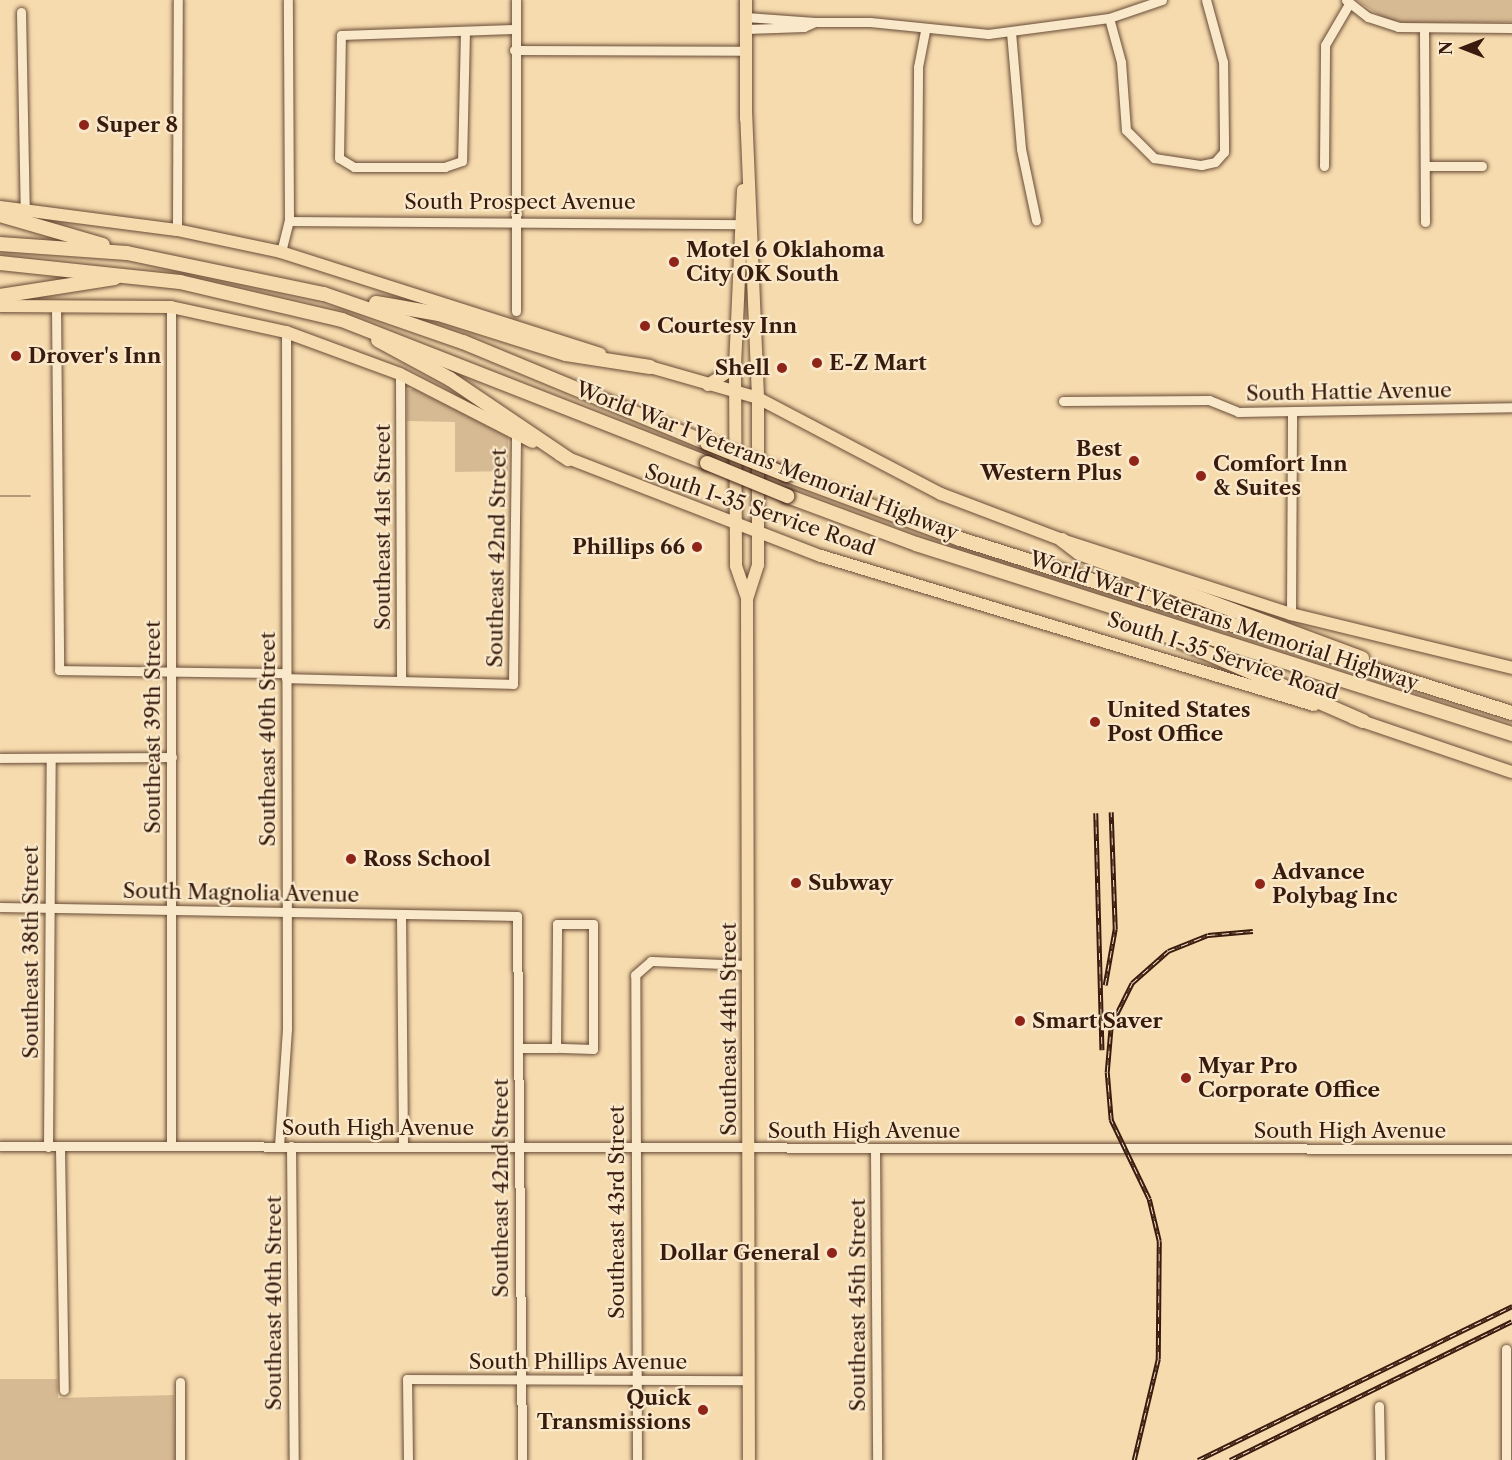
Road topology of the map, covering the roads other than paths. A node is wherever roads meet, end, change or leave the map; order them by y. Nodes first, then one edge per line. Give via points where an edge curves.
1 (178, 0) edge
2 (288, 0) edge
3 (516, 0) edge
4 (746, 0) edge
5 (1162, 0) edge
6 (1206, 0) edge
7 (1347, 2) edge
8 (21, 12) dead end
9 (1109, 18) junction
10 (746, 23) junction
11 (1512, 28) edge
12 (513, 29) junction
13 (1424, 29) junction
14 (925, 30) junction
15 (465, 31) junction
16 (1011, 32) junction
17 (514, 50) junction
18 (746, 51) junction
19 (1324, 166) dead end
20 (1425, 166) junction
21 (1482, 166) dead end
22 (0, 207) edge
23 (26, 212) junction
24 (0, 215) edge
25 (917, 219) dead end
26 (1036, 220) dead end
27 (289, 221) junction
28 (515, 221) junction
29 (1425, 222) dead end
30 (746, 224) junction
31 (177, 230) junction
32 (0, 244) edge
33 (281, 252) junction
34 (127, 253) junction
35 (0, 263) edge
36 (138, 276) junction
37 (324, 294) junction
38 (0, 296) edge
39 (56, 305) junction
40 (0, 306) edge
41 (171, 307) junction
42 (516, 311) dead end
43 (342, 320) junction
44 (286, 332) junction
45 (650, 367) junction
46 (735, 367) junction
47 (400, 374) junction
48 (708, 385) junction
49 (735, 393) junction
50 (758, 398) junction
51 (1063, 401) dead end
52 (1512, 407) edge
53 (1292, 412) junction
54 (516, 433) junction
55 (568, 459) junction
56 (736, 526) junction
57 (758, 534) junction
58 (1062, 540) junction
59 (783, 543) junction
60 (758, 565) junction
61 (747, 598) junction
62 (1108, 607) junction
63 (1291, 614) junction
64 (1512, 669) edge
65 (171, 672) junction
66 (286, 675) junction
67 (401, 681) junction
68 (1413, 682) junction
69 (1512, 713) edge
70 (1363, 721) junction
71 (1512, 734) edge
72 (171, 757) junction
73 (0, 758) edge
74 (51, 758) junction
75 (1512, 772) edge
76 (0, 907) edge
77 (49, 907) junction
78 (171, 911) junction
79 (401, 914) junction
80 (286, 915) junction
81 (517, 916) joint
82 (748, 965) junction
83 (518, 1048) junction
84 (556, 1048) junction
85 (0, 1146) edge
86 (171, 1146) junction
87 (279, 1146) junction
88 (291, 1146) junction
89 (403, 1146) junction
90 (48, 1147) junction
91 (60, 1147) junction
92 (519, 1147) junction
93 (635, 1148) junction
94 (749, 1148) junction
95 (875, 1149) junction
96 (1512, 1149) edge
97 (1506, 1349) dead end
98 (521, 1379) junction
99 (636, 1380) junction
100 (749, 1380) junction
101 (180, 1382) dead end
102 (64, 1390) dead end
103 (1379, 1406) dead end
104 (180, 1460) edge
105 (294, 1460) edge
106 (408, 1460) edge
107 (522, 1460) edge
108 (636, 1460) edge
109 (749, 1460) edge
110 (877, 1460) edge
111 (1380, 1460) edge
112 (1506, 1460) edge

1 - 31 street
2 - 27 street
3 - 12 street
4 - 10 main road, Southeast 44th Street
5 - 9 street
6 - 9 street via 1223,62 1224,153 1215,162 1201,165 1168,163 1145,152 1126,130 1121,62
7 - 13 street via 1382,22
7 - 19 street via 1325,45
8 - 23 street
9 - 16 street
10 - 14 street via 804,27 815,22 870,21
10 - 18 main road, Southeast 44th Street
11 - 13 street
12 - 15 street
12 - 17 street
13 - 20 street
14 - 16 street
14 - 25 street via 918,67
15 - 15 street via 348,31 341,35 339,158 354,167 445,167 462,161
16 - 26 street via 1021,148
17 - 18 street
17 - 28 street
18 - 30 main road, Southeast 44th Street
20 - 21 street
20 - 29 street
22 - 23 main road
23 - 31 main road
24 - 34 highway
27 - 28 street, South Prospect Avenue
27 - 33 street
28 - 30 street, South Prospect Avenue
28 - 42 street
30 - 46 main road, Southeast 44th Street
30 - 50 main road, Southeast 44th Street
31 - 33 main road
32 - 34 highway, World War I Veterans Memorial Highway
33 - 45 main road
34 - 37 highway, World War I Veterans Memorial Highway
35 - 36 highway, World War I Veterans Memorial Highway
36 - 38 highway
36 - 43 highway, World War I Veterans Memorial Highway via 233,292
37 - 45 highway via 439,314 566,354
37 - 68 highway, World War I Veterans Memorial Highway, bridge via 454,339 787,475 960,539
39 - 40 main road, South I-35 Service Road
39 - 41 main road, South I-35 Service Road
39 - 65 street via 59,670
41 - 44 main road, South I-35 Service Road
41 - 65 street, Southeast 39th Street
43 - 55 highway via 450,379
43 - 62 highway, World War I Veterans Memorial Highway, bridge via 787,496
44 - 47 main road, South I-35 Service Road
44 - 66 street, Southeast 40th Street
45 - 48 main road
46 - 48 main road
46 - 49 main road, Southeast 44th Street
47 - 54 main road, South I-35 Service Road
47 - 67 street, Southeast 41st Street
48 - 49 main road
49 - 50 main road
49 - 56 main road, Southeast 44th Street
50 - 57 main road, Southeast 44th Street
50 - 58 main road via 941,494
51 - 53 street, South Hattie Avenue via 1209,400 1229,411
52 - 53 street, South Hattie Avenue
53 - 63 street
54 - 55 main road, South I-35 Service Road
54 - 67 street, Southeast 42nd Street via 513,684
55 - 56 main road, South I-35 Service Road
56 - 57 main road, South I-35 Service Road
56 - 61 main road, Southeast 44th Street via 736,566
57 - 59 main road, South I-35 Service Road
57 - 60 main road, Southeast 44th Street
58 - 63 main road
58 - 68 highway via 1079,553 1321,639
59 - 60 main road via 768,549
59 - 70 main road, South I-35 Service Road
60 - 61 main road, Southeast 44th Street
61 - 82 main road, Southeast 44th Street
62 - 70 highway via 1173,642
62 - 71 highway, World War I Veterans Memorial Highway
63 - 64 main road
65 - 66 street
65 - 72 street, Southeast 39th Street
66 - 67 street
66 - 80 street, Southeast 40th Street
68 - 69 highway, World War I Veterans Memorial Highway
70 - 75 main road, South I-35 Service Road
72 - 74 street
72 - 78 street, Southeast 39th Street
73 - 74 street
74 - 77 street, Southeast 38th Street
76 - 77 street, South Magnolia Avenue
77 - 78 street, South Magnolia Avenue
77 - 90 street, Southeast 38th Street
78 - 80 street, South Magnolia Avenue
78 - 86 street, Southeast 39th Street
79 - 80 street, South Magnolia Avenue
79 - 81 street, South Magnolia Avenue
79 - 89 street
80 - 87 street, Southeast 40th Street via 287,1029
81 - 83 street, Southeast 42nd Street
82 - 93 street, Southeast 43rd Street via 663,960 640,966 635,993
82 - 94 main road, Southeast 44th Street
83 - 84 street
83 - 92 street, Southeast 42nd Street
84 - 84 street via 593,1049 593,924 557,924
85 - 90 street, South High Avenue
86 - 87 street, South High Avenue
86 - 91 street, South High Avenue
87 - 88 street, South High Avenue
88 - 89 street, South High Avenue
88 - 105 street, Southeast 40th Street
89 - 92 street, South High Avenue
90 - 91 street, South High Avenue
91 - 102 street
92 - 93 street, South High Avenue
92 - 98 street, Southeast 42nd Street
93 - 94 street, South High Avenue
93 - 99 street, Southeast 43rd Street
94 - 95 street, South High Avenue
94 - 100 main road, Southeast 44th Street
95 - 96 street, South High Avenue
95 - 110 street, Southeast 45th Street
97 - 112 street
98 - 99 street, South Phillips Avenue
98 - 106 street, South Phillips Avenue via 407,1378
98 - 107 street, Southeast 42nd Street
99 - 100 street, South Phillips Avenue
99 - 108 street, Southeast 43rd Street
100 - 109 main road, Southeast 44th Street
101 - 104 street
103 - 111 street

